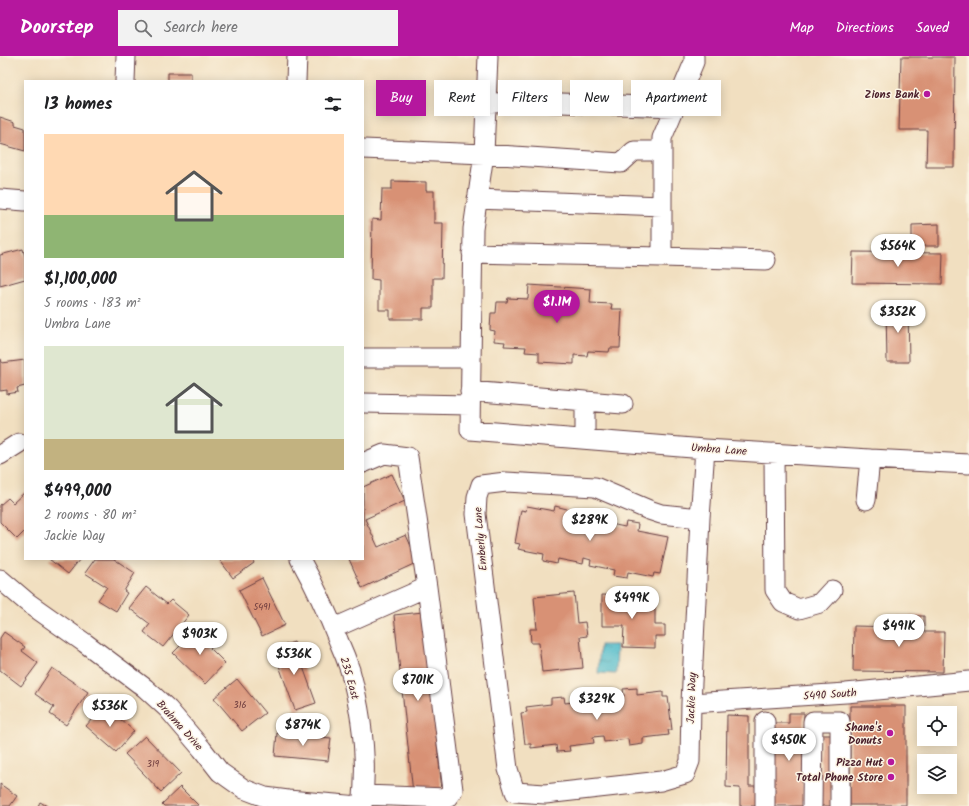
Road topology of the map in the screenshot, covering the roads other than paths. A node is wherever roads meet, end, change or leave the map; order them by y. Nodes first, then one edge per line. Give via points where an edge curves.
1 (126, 56) edge
2 (297, 56) edge
3 (488, 56) edge
4 (694, 56) edge
5 (125, 80) edge
6 (296, 80) edge
7 (487, 80) edge
8 (686, 80) edge
9 (490, 103) edge
10 (631, 105) edge
11 (485, 116) edge
12 (671, 116) edge
13 (364, 150) edge
14 (662, 150) junction
15 (484, 154) junction
16 (0, 199) edge
17 (477, 200) junction
18 (24, 201) edge
19 (662, 206) junction
20 (472, 253) junction
21 (662, 257) junction
22 (766, 260) dead end
23 (364, 358) edge
24 (470, 358) junction
25 (470, 398) junction
26 (586, 400) junction
27 (364, 403) edge
28 (623, 404) dead end
29 (585, 439) junction
30 (19, 443) dead end
31 (705, 449) junction
32 (774, 453) junction
33 (0, 455) edge
34 (870, 459) junction
35 (364, 463) edge
36 (969, 464) edge
37 (866, 500) dead end
38 (700, 518) junction
39 (301, 560) edge
40 (0, 579) edge
41 (427, 587) junction
42 (832, 590) dead end
43 (334, 628) junction
44 (969, 681) edge
45 (691, 703) junction
46 (765, 721) dead end
47 (515, 792) joint
48 (362, 802) edge
49 (765, 806) edge
50 (812, 806) edge
51 (840, 806) edge

1 - 5 street
2 - 6 street
3 - 7 street
4 - 8 street
9 - 10 street
11 - 15 street
12 - 14 street via 662,138
13 - 15 street
14 - 15 street via 634,151 621,163
14 - 19 street
15 - 17 street
16 - 18 street
17 - 19 street
17 - 20 street via 472,228
19 - 21 street
20 - 21 street
20 - 24 street
21 - 22 street
23 - 24 street
24 - 25 street
25 - 26 street
25 - 27 street
25 - 29 street, Umbra Lane via 470,430
26 - 28 street
26 - 29 street
29 - 31 street, Umbra Lane
30 - 33 street
31 - 32 street, Umbra Lane
31 - 38 street, Jackie Way
32 - 34 street, Umbra Lane
32 - 42 street via 775,590 783,602 799,609 820,603
34 - 36 street, Umbra Lane
34 - 37 street
35 - 41 street via 384,454 408,457
38 - 45 street, Jackie Way
38 - 47 street, Emberly Lane via 661,514 595,487 506,482 482,485 477,496 476,514 508,769
39 - 43 street, 235 East
40 - 48 street, Brahma Drive via 27,602 145,688 168,709 220,772 244,789 265,797 288,800
41 - 43 street
41 - 48 street, Brahma Drive via 453,790 447,798
43 - 48 street, 235 East via 350,669 358,707 364,748
44 - 45 street, 5490 South via 846,693
45 - 47 street, Jackie Way via 690,761 685,774 662,781 545,794
46 - 49 street
50 - 51 street via 813,722 840,721

